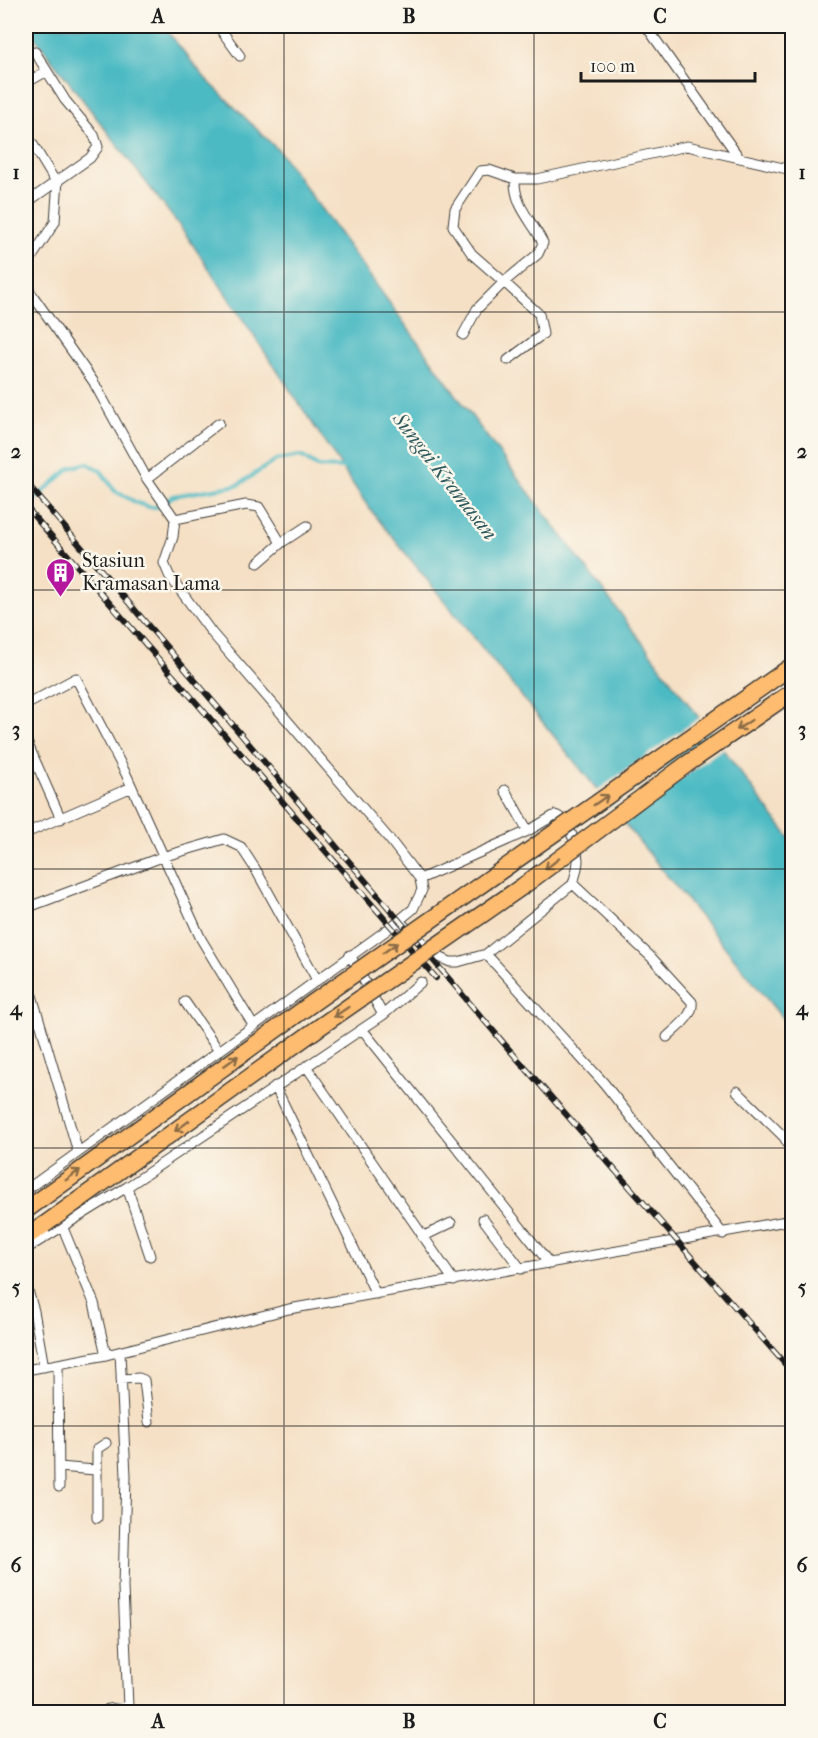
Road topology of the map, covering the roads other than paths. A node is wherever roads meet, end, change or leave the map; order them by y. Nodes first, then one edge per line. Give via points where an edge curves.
1 (218, 26) edge
2 (646, 26) edge
3 (35, 52) dead end
4 (240, 56) dead end
5 (47, 71) junction
6 (26, 83) edge
7 (26, 133) edge
8 (738, 156) junction
9 (792, 170) edge
10 (515, 179) junction
11 (56, 180) junction
12 (26, 203) edge
13 (26, 266) edge
14 (504, 282) junction
15 (26, 286) edge
16 (463, 335) dead end
17 (508, 360) dead end
18 (219, 423) dead end
19 (147, 478) junction
20 (175, 519) junction
21 (307, 526) dead end
22 (281, 543) junction
23 (258, 563) dead end
24 (792, 666) edge
25 (792, 692) edge
26 (26, 705) edge
27 (26, 740) edge
28 (132, 787) junction
29 (505, 790) dead end
30 (61, 819) junction
31 (528, 831) junction
32 (26, 833) edge
33 (162, 857) junction
34 (420, 879) junction
35 (573, 884) junction
36 (26, 908) edge
37 (399, 921) junction
38 (486, 954) junction
39 (350, 955) junction
40 (26, 975) edge
41 (317, 980) junction
42 (421, 982) dead end
43 (185, 1002) dead end
44 (382, 1015) junction
45 (38, 1019) junction
46 (26, 1025) edge
47 (254, 1025) junction
48 (362, 1029) junction
49 (667, 1037) dead end
50 (219, 1050) junction
51 (306, 1066) junction
52 (275, 1086) junction
53 (737, 1091) dead end
54 (792, 1150) edge
55 (78, 1152) junction
56 (127, 1187) junction
57 (26, 1190) edge
58 (26, 1210) edge
59 (483, 1219) dead end
60 (792, 1220) edge
61 (451, 1223) dead end
62 (63, 1228) junction
63 (723, 1234) junction
64 (26, 1237) edge
65 (422, 1237) junction
66 (26, 1249) edge
67 (150, 1256) dead end
68 (550, 1264) junction
69 (521, 1269) junction
70 (454, 1281) junction
71 (26, 1284) edge
72 (376, 1294) junction
73 (120, 1352) junction
74 (106, 1355) junction
75 (58, 1365) junction
76 (44, 1367) junction
77 (26, 1370) edge
78 (121, 1379) junction
79 (149, 1422) dead end
80 (106, 1443) dead end
81 (59, 1467) junction
82 (96, 1470) junction
83 (59, 1487) dead end
84 (97, 1518) dead end
85 (108, 1709) dead end

1 - 4 street
2 - 8 street
3 - 5 street
5 - 6 street
5 - 11 street via 72,110 97,138 97,152
7 - 11 street
8 - 9 street
8 - 10 street via 687,146 537,179
10 - 14 street via 518,203 543,243 538,254
10 - 14 street via 480,171 452,218 455,231 472,254
11 - 12 street
11 - 13 street via 56,222
14 - 16 street via 477,309
14 - 17 street via 532,305 542,320 543,333
15 - 19 street via 93,381
18 - 19 street
19 - 20 street
20 - 22 street via 253,504 264,512
20 - 34 street via 164,562 169,575 212,633
21 - 22 street
22 - 23 street
58 -> 24 highway, bridge via 304,1008
25 -> 64 highway, bridge
26 - 28 street via 75,678
27 - 30 street
28 - 30 street
28 - 33 street
29 - 31 street
30 - 32 street
31 - 34 street
31 - 35 street via 555,815 560,816 578,858
33 - 36 street
33 - 41 street via 224,839 241,848
33 - 47 street via 201,939
34 - 37 street via 422,890 413,909
35 - 38 street
35 - 49 street via 693,1002 689,1015
37 - 38 street via 443,960 458,962
37 - 39 street
38 - 63 street via 603,1082
39 - 41 street
39 - 44 street
40 - 45 street
41 - 47 street
42 - 44 street
43 - 50 street
44 - 48 street
45 - 46 street
45 - 55 street
47 - 50 street
48 - 51 street
48 - 68 street
50 - 55 street
51 - 52 street
51 - 65 street
52 - 56 street
52 - 72 street
53 - 54 street via 784,1137
55 - 57 street
56 - 62 street
56 - 67 street
59 - 69 street
60 - 63 street
61 - 65 street
62 - 66 street
62 - 74 street via 94,1303
63 - 68 street
65 - 70 street
68 - 69 street
69 - 70 street
70 - 72 street
71 - 76 street
72 - 73 street via 289,1309
73 - 74 street
73 - 78 street
74 - 75 street
75 - 76 street
75 - 81 street
76 - 77 street
78 - 79 street via 144,1380
78 - 85 street via 128,1707
80 - 82 street via 98,1447
81 - 82 street
81 - 83 street
82 - 84 street

